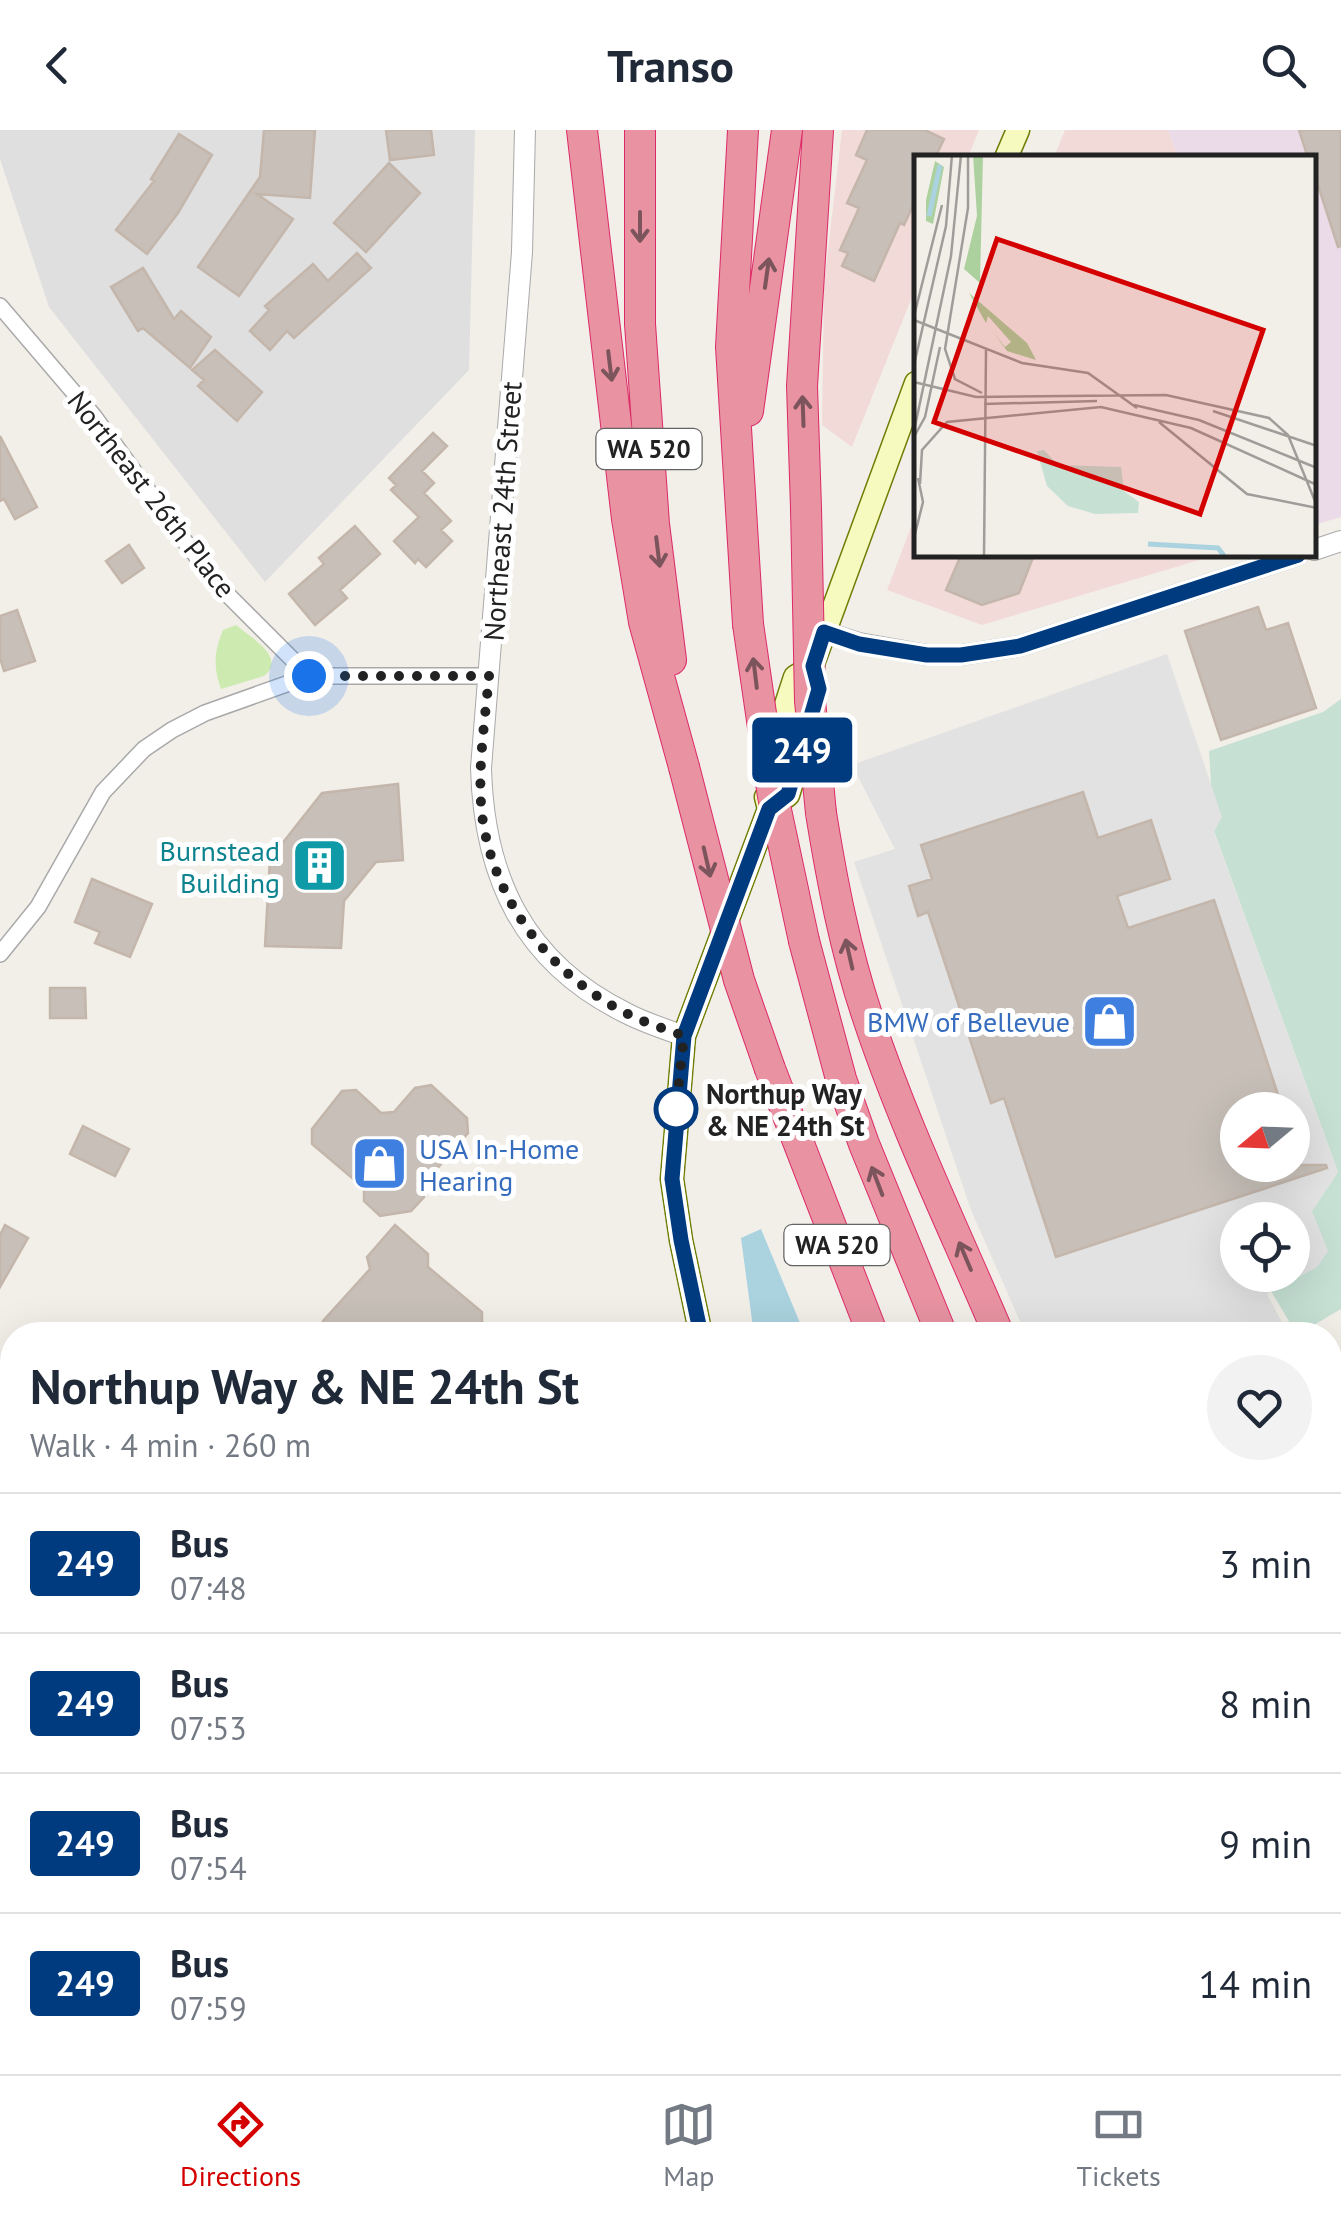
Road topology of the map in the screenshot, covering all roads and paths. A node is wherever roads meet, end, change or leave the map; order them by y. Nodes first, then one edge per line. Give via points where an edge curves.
1 (525, 130) edge
2 (582, 130) edge
3 (640, 130) edge
4 (743, 130) edge
5 (787, 130) edge
6 (818, 130) edge
7 (1018, 130) edge
8 (1007, 155) edge
9 (0, 306) edge
10 (914, 388) edge
11 (740, 474) junction
12 (1341, 540) edge
13 (1316, 549) edge
14 (1289, 558) edge
15 (824, 632) junction
16 (309, 676) junction
17 (489, 676) junction
18 (684, 767) junction
19 (0, 954) edge
20 (684, 1036) junction
21 (698, 1322) edge
22 (867, 1322) edge
23 (937, 1322) edge
24 (994, 1322) edge

1 - 17 street, Northeast 24th Street via 522,252
2 -> 18 highway via 630,536 644,622
3 -> 18 highway, WA 520 via 640,324 654,524
4 - 11 highway, WA 520 via 731,347
11 -> 5 highway
24 -> 6 highway, bridge via 883,1060 853,970 821,813 810,701 802,386
7 - 8 main road
9 - 16 street, Northeast 26th Place via 94,415 227,594
10 - 15 main road
23 -> 11 highway, WA 520, bridge via 864,1144 804,941 772,796 748,624
12 - 13 street
14 - 15 street via 1020,646 927,655
15 - 20 main road via 813,666 794,677 762,778 769,809
16 - 17 street
16 - 19 street via 205,713 144,749 103,792 38,908
17 - 20 street, Northeast 24th Street via 482,815 494,868 514,909 542,950 580,985 625,1013
18 -> 22 highway, WA 520, bridge via 734,962
20 - 21 main road via 672,1179

